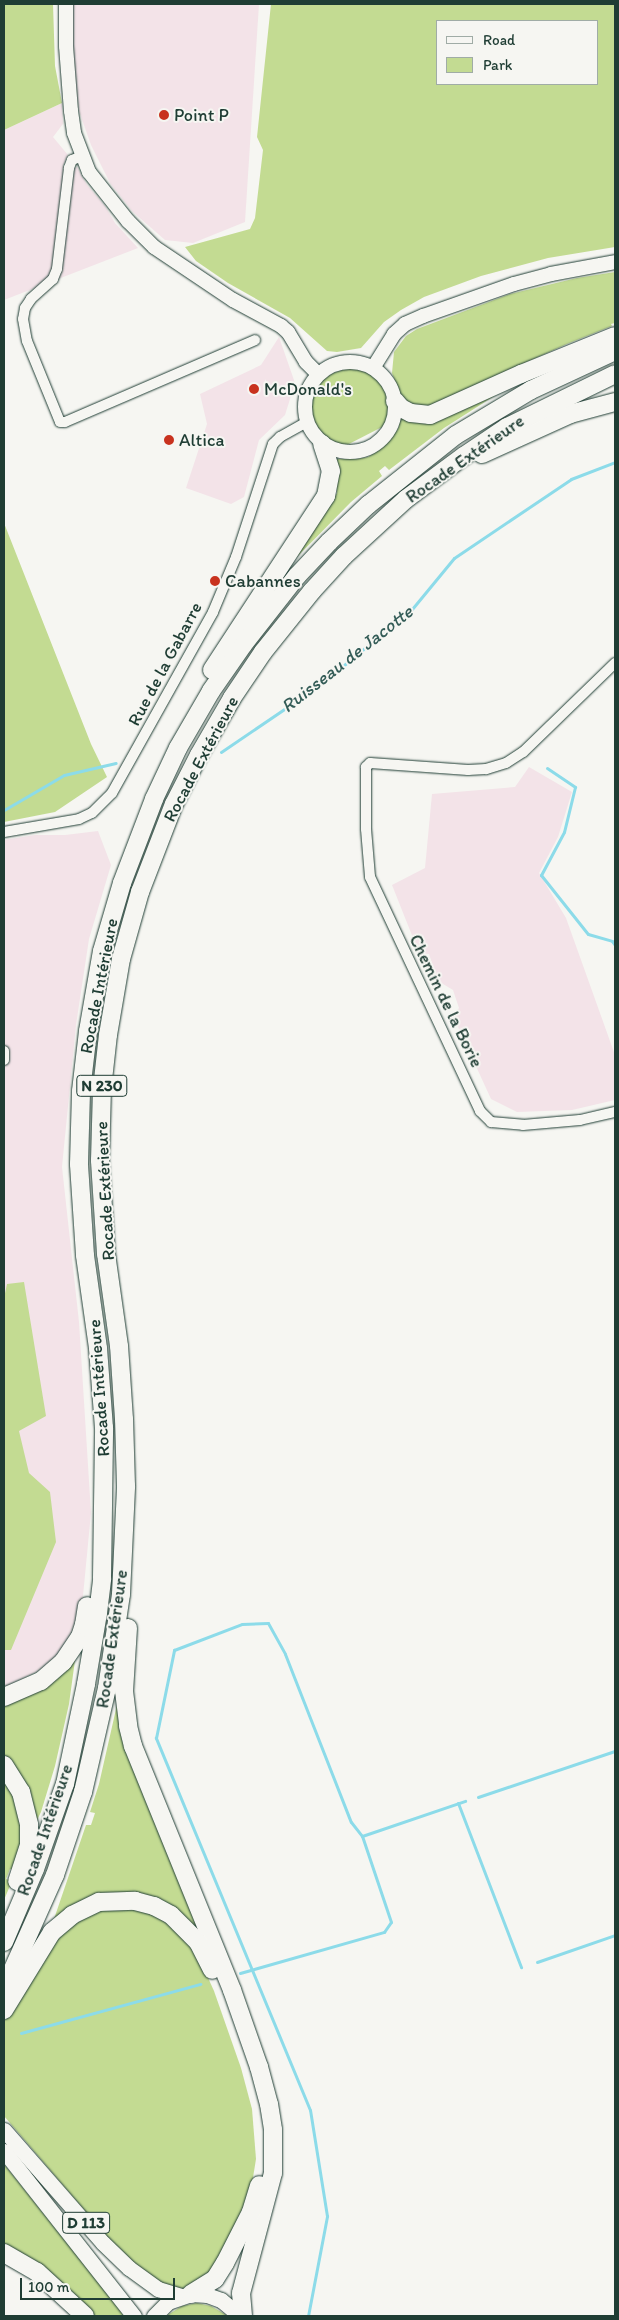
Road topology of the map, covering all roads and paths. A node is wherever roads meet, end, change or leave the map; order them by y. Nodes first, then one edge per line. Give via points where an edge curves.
1 (66, 4) edge
2 (82, 156) junction
3 (615, 262) edge
4 (615, 336) edge
5 (256, 340) dead end
6 (615, 351) edge
7 (373, 368) junction
8 (318, 374) junction
9 (615, 374) edge
10 (396, 401) junction
11 (615, 402) edge
12 (307, 422) junction
13 (322, 444) junction
14 (464, 456) junction
15 (615, 663) edge
16 (154, 799) junction
17 (4, 832) edge
18 (4, 1051) edge
19 (4, 1060) edge
20 (615, 1112) edge
21 (104, 1484) junction
22 (126, 1486) junction
23 (4, 1697) edge
24 (4, 1765) edge
25 (4, 1913) edge
26 (4, 1942) edge
27 (4, 1989) edge
28 (4, 2010) edge
29 (4, 2130) edge
30 (4, 2151) edge
31 (4, 2253) edge
32 (186, 2295) junction
33 (85, 2316) edge
34 (134, 2316) edge
35 (154, 2316) edge
36 (241, 2316) edge

1 - 2 main road via 67,78 74,133
2 - 5 street via 72,160 69,168 57,269 53,279 31,299 23,319 27,341 60,422
2 - 8 main road via 89,172 112,202 154,247 233,300 281,326
3 - 7 main road via 514,284 423,316 405,324 394,334
4 - 10 highway via 430,415 411,413
6 - 16 highway, Rocade Intérieure / N 230 via 531,390 456,435 368,505 329,542 243,645 178,748
7 - 8 main road via 345,362
7 - 10 main road via 392,388
8 - 12 main road via 305,397
9 - 14 highway, Rocade Extérieure / N 230 via 515,423
10 - 13 main road via 395,417 379,443 351,453 336,451
11 - 14 highway via 570,414 487,454
12 - 13 main road
12 - 17 street, Rue de la Gabarre via 273,444 236,557 213,612 112,793 92,813 79,819
13 - 16 highway via 331,471 326,496 202,685 174,745
14 - 22 highway, Rocade Extérieure / N 230 via 406,499 344,556 263,652 195,763 174,804 140,892 122,959 102,1089 106,1254 119,1346
15 - 20 street, Chemin de la Borie via 523,752 506,763 478,770 376,762 366,767 370,877 480,1111 491,1122 523,1126 580,1120
16 - 21 highway, Rocade Intérieure / N 230 via 122,883 102,951 81,1091 79,1164 85,1255 98,1348
18 - 19 street
21 - 23 highway via 80,1638 52,1672
21 - 26 highway, Rocade Intérieure / N 230 via 98,1613 65,1784 35,1869
22 - 27 highway, Rocade Extérieure / N 230 via 122,1594 107,1688 83,1792 55,1875
22 - 36 highway via 133,1596 124,1670 128,1726 247,2030 267,2095 273,2130 273,2173 242,2293
24 - 25 highway via 21,1792 29,1825 29,1845 24,1864
28 - 32 highway via 52,1932 72,1915 99,1902 135,1901 154,1906 171,1914 198,1942 222,1993 249,2070 260,2109 263,2150 258,2192 225,2263 214,2279
29 - 32 main road, D 113 via 129,2268 158,2289
30 - 34 main road, D 113
31 - 33 highway via 37,2272
32 - 35 main road via 168,2302
32 - 36 main road via 207,2295 221,2300

